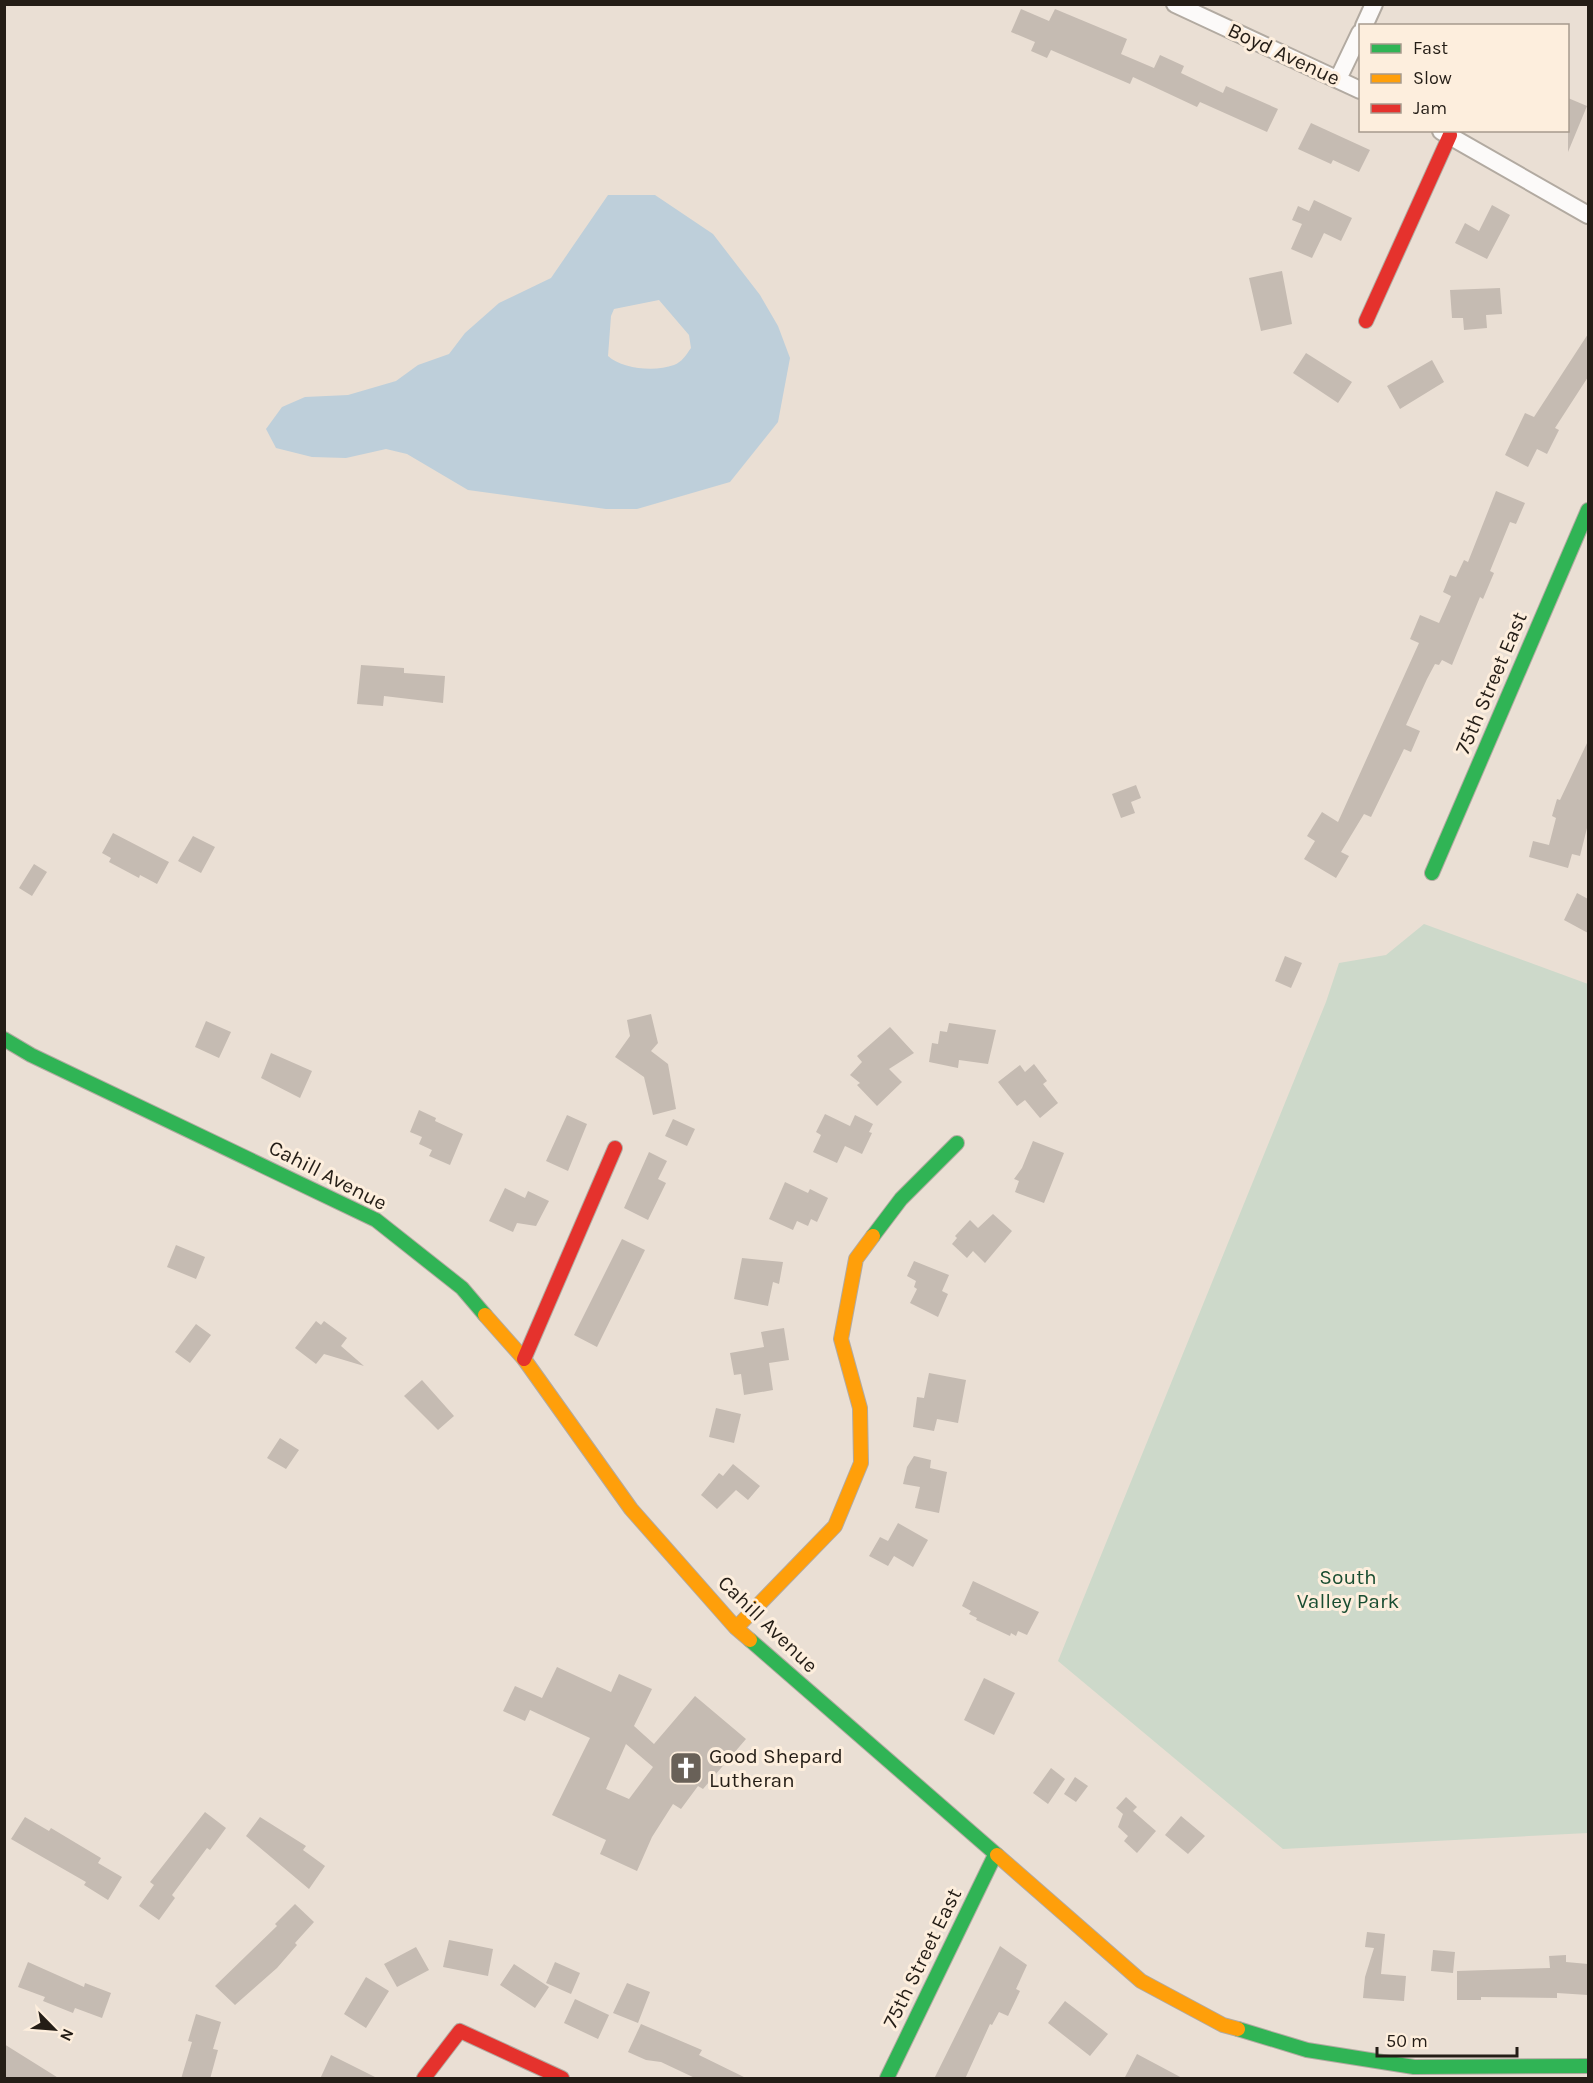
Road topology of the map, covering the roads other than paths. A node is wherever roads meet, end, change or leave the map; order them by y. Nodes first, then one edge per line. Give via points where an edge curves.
1 (1175, 4) edge
2 (1374, 4) edge
3 (1365, 24) edge
4 (1359, 35) edge
5 (1338, 79) junction
6 (1359, 90) edge
7 (1445, 133) edge
8 (1588, 215) edge
9 (1366, 321) dead end
10 (1588, 510) edge
11 (1432, 873) dead end
12 (4, 1039) edge
13 (957, 1143) dead end
14 (615, 1148) dead end
15 (524, 1359) junction
16 (736, 1628) junction
17 (995, 1855) junction
18 (1588, 2066) edge
19 (424, 2079) edge
20 (562, 2079) edge
21 (887, 2079) edge

1 - 5 street, Boyd Avenue
2 - 3 street
4 - 5 street
5 - 6 street, Boyd Avenue
7 - 8 street
7 - 9 street
10 - 11 street, 75th Street East
12 - 15 street, Cahill Avenue via 376,1220 462,1288
13 - 16 street via 901,1199 856,1259 841,1339 860,1408 861,1463 835,1526
14 - 15 street
15 - 16 street, Cahill Avenue via 631,1509
16 - 17 street, Cahill Avenue
17 - 18 street, Cahill Avenue via 1141,1981 1223,2025 1307,2050 1414,2067
17 - 21 street, 75th Street East
19 - 20 street via 460,2031

